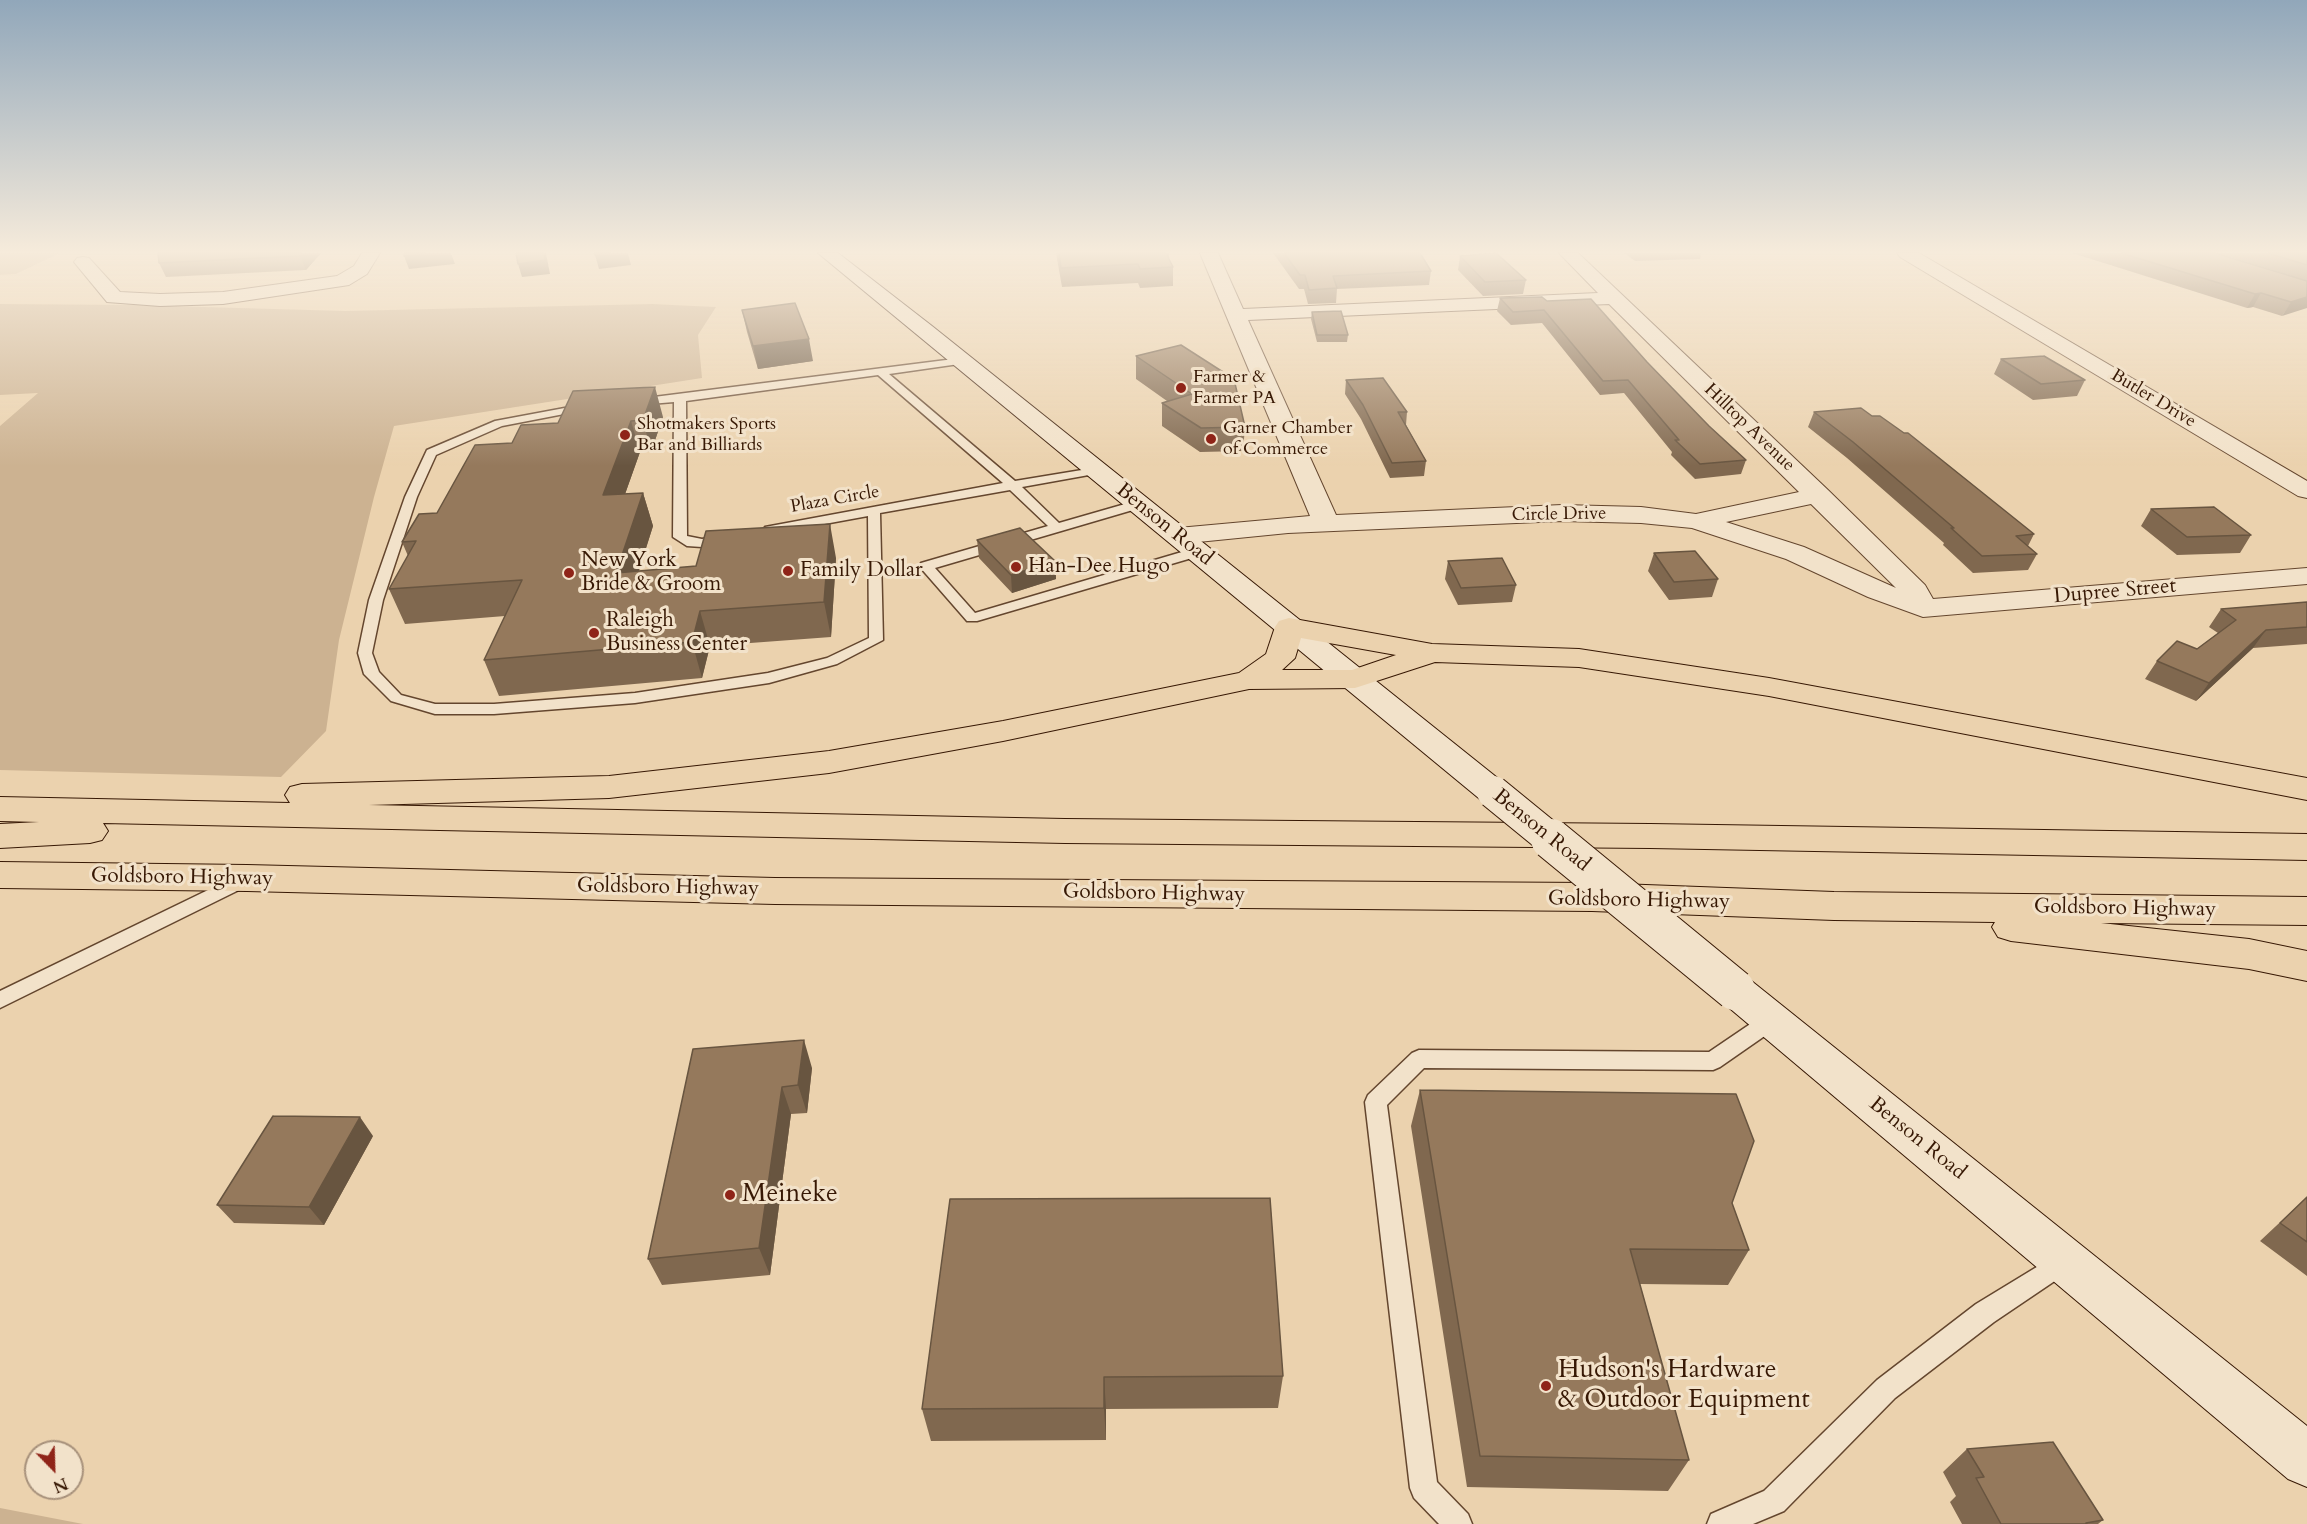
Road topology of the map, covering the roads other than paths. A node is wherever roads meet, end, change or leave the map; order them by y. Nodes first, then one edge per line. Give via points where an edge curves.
1 (916, 324) edge
2 (1238, 324) edge
3 (1642, 324) edge
4 (2026, 324) edge
5 (962, 361) junction
6 (879, 371) junction
7 (680, 398) junction
8 (624, 403) edge
9 (602, 405) edge
10 (1096, 470) junction
11 (1013, 486) junction
12 (2307, 491) edge
13 (1819, 495) junction
14 (1138, 504) junction
15 (874, 512) junction
16 (1695, 521) junction
17 (1327, 525) junction
18 (1057, 528) junction
19 (760, 532) edge
20 (737, 537) edge
21 (1188, 544) junction
22 (2307, 576) edge
23 (1923, 608) junction
24 (1289, 627) junction
25 (1432, 653) junction
26 (1355, 679) junction
27 (1249, 680) junction
28 (2307, 789) edge
29 (0, 809) edge
30 (88, 812) junction
31 (346, 817) junction
32 (0, 836) edge
33 (2307, 847) edge
34 (0, 875) edge
35 (247, 878) junction
36 (1834, 906) junction
37 (2307, 911) edge
38 (2307, 966) edge
39 (0, 1000) edge
40 (1772, 1020) junction
41 (2065, 1261) junction
42 (2307, 1460) edge
43 (1458, 1524) edge
44 (1721, 1524) edge

1 - 5 street, Benson Road
2 - 17 street
3 - 13 street, Hilltop Avenue
4 - 12 street, Butler Drive
5 - 6 lane
5 - 10 street, Benson Road
6 - 7 lane
6 - 11 lane
7 - 8 lane
7 - 20 lane via 680,537 702,543
9 - 15 lane via 499,423 431,453 411,497 376,600 365,653 372,674 396,698 435,709 494,709 635,698 769,678 832,661 876,640
10 - 11 lane, Plaza Circle
10 - 14 street, Benson Road
11 - 15 lane, Plaza Circle
11 - 18 lane
13 - 16 street
13 - 23 street, Hilltop Avenue via 1915,591
14 - 18 lane
14 - 21 street, Benson Road
15 - 19 lane, Plaza Circle
16 - 17 street, Circle Drive via 1562,513
16 - 23 street, Circle Drive via 1795,553
17 - 21 street, Circle Drive via 1288,525
18 - 21 lane via 926,566 972,618
21 - 24 street, Benson Road
22 - 23 street, Dupree Street
24 - 25 main road
24 - 26 street, Benson Road
24 - 27 main road via 1280,658
25 - 26 main road
25 - 28 main road via 1578,658 1758,685
26 - 27 main road
26 - 40 street, Benson Road, bridge
27 - 30 main road via 840,760 609,788 253,796
29 - 30 main road
30 - 31 main road
31 - 32 main road
31 - 33 main road via 1053,831
34 - 35 main road, Goldsboro Highway
35 - 36 main road, Goldsboro Highway via 775,891 1592,897
35 - 39 lane
36 - 37 main road, Goldsboro Highway
36 - 38 main road via 2250,954
40 - 41 street, Benson Road
40 - 43 lane via 1713,1061 1419,1059 1376,1102 1424,1488
41 - 42 street, Benson Road
41 - 44 lane via 1985,1313 1886,1389 1774,1501

